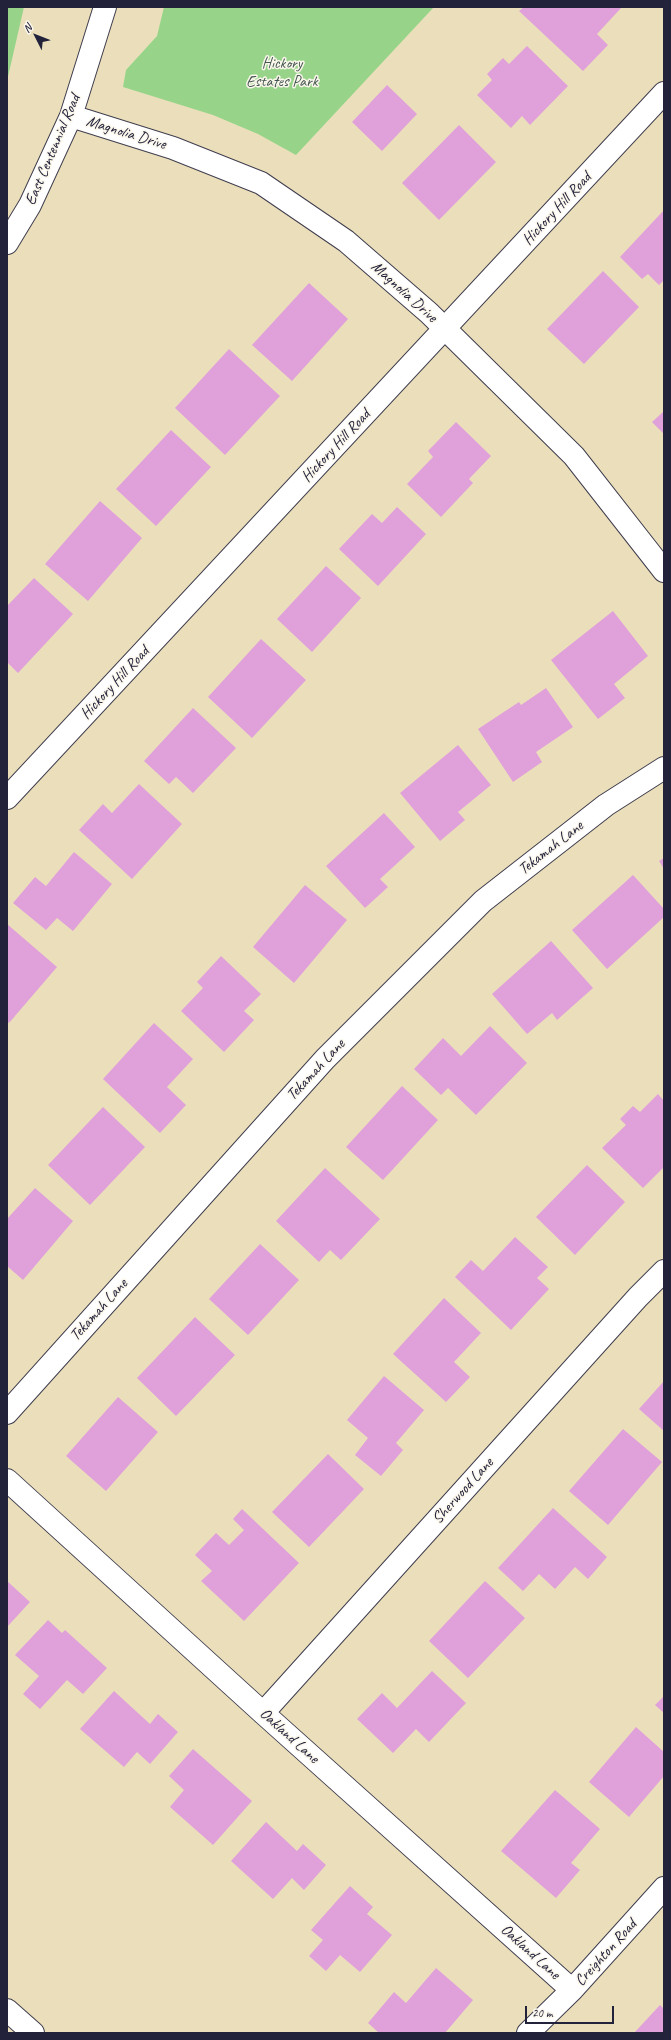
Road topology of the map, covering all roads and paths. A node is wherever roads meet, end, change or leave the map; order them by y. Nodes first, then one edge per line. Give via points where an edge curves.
1 (105, 7) edge
2 (664, 93) edge
3 (71, 116) junction
4 (7, 243) edge
5 (445, 329) junction
6 (664, 571) edge
7 (664, 768) edge
8 (7, 798) edge
9 (664, 1271) edge
10 (7, 1413) edge
11 (7, 1480) edge
12 (263, 1714) junction
13 (664, 1888) edge
14 (572, 1990) junction
15 (7, 2010) edge
16 (33, 2033) edge
17 (528, 2033) edge

1 - 3 street, East Centennial Road
2 - 5 street, Hickory Hill Road
3 - 4 street, East Centennial Road via 30,205
3 - 5 street, Magnolia Drive via 173,148 261,183 346,241
5 - 6 street, Magnolia Drive via 574,456
5 - 8 street, Hickory Hill Road
7 - 10 street, Tekamah Lane via 606,806 483,901 325,1059
9 - 12 street, Sherwood Lane
11 - 12 street, Oakland Lane
12 - 14 street, Oakland Lane
13 - 14 street, Creighton Road
14 - 17 street, Creighton Road
15 - 16 street

